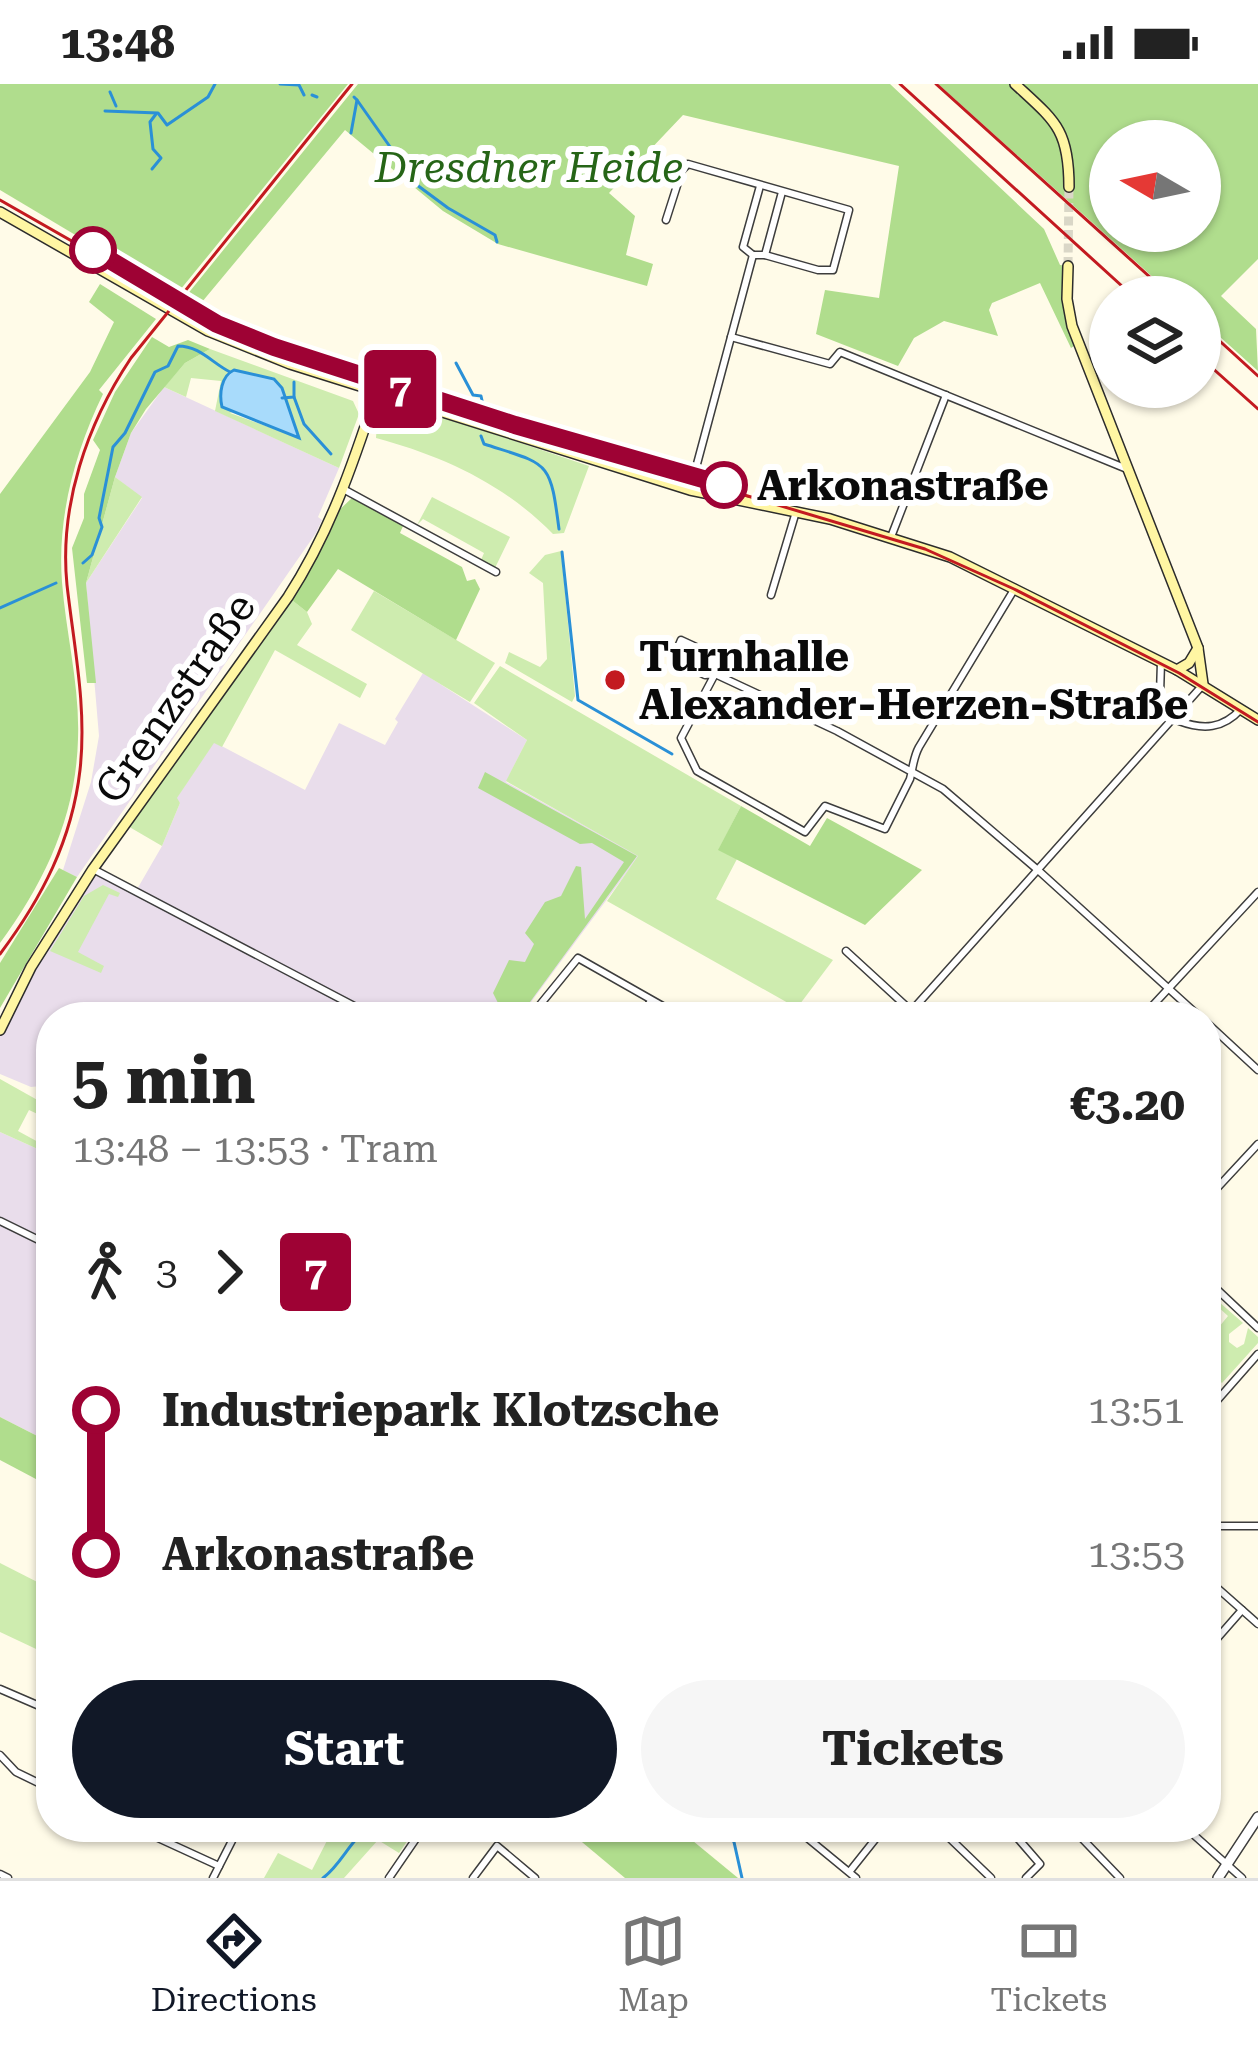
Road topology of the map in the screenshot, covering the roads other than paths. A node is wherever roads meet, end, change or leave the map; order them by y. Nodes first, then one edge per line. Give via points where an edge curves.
1 (1015, 84) edge
2 (760, 186) junction
3 (1070, 187) tunnel mouth
4 (782, 192) junction
5 (0, 212) edge
6 (666, 220) dead end
7 (753, 255) junction
8 (765, 255) junction
9 (1068, 266) tunnel mouth
10 (731, 337) junction
11 (377, 391) junction
12 (946, 395) junction
13 (1127, 469) junction
14 (345, 490) junction
15 (690, 490) junction
16 (795, 515) junction
17 (890, 537) junction
18 (496, 572) dead end
19 (1015, 588) junction
20 (771, 595) dead end
21 (1198, 648) junction
22 (1161, 662) junction
23 (1177, 670) junction
24 (716, 674) junction
25 (1203, 684) junction
26 (1241, 708) junction
27 (1178, 717) junction
28 (1258, 720) edge
29 (912, 769) junction
30 (93, 869) junction
31 (1039, 871) junction
32 (1258, 892) edge
33 (846, 951) dead end
34 (1169, 988) junction
35 (651, 999) junction
36 (346, 1002) edge
37 (542, 1002) edge
38 (649, 1002) edge
39 (656, 1002) edge
40 (899, 1002) edge
41 (923, 1002) edge
42 (1156, 1002) edge
43 (1184, 1002) edge
44 (0, 1030) edge
45 (1221, 1036) edge
46 (1258, 1070) edge
47 (1258, 1144) edge
48 (1221, 1184) edge
49 (0, 1221) edge
50 (36, 1239) edge
51 (1221, 1294) edge
52 (1258, 1328) edge
53 (1258, 1354) edge
54 (1221, 1396) edge
55 (1221, 1526) edge
56 (1258, 1526) edge
57 (1221, 1591) edge
58 (1243, 1610) junction
59 (1258, 1624) edge
60 (1221, 1634) edge
61 (0, 1689) edge
62 (36, 1705) edge
63 (0, 1755) edge
64 (36, 1782) edge
65 (1258, 1817) edge
66 (167, 1842) edge
67 (231, 1842) edge
68 (414, 1842) edge
69 (812, 1842) edge
70 (875, 1842) edge
71 (954, 1842) edge
72 (1021, 1842) edge
73 (1085, 1842) edge
74 (1202, 1842) edge
75 (1228, 1864) junction
76 (219, 1866) junction
77 (853, 1875) edge
78 (213, 1878) edge
79 (389, 1878) edge
80 (473, 1878) edge
81 (535, 1878) edge
82 (991, 1878) edge
83 (1026, 1878) edge
84 (1120, 1878) edge
85 (1218, 1878) edge
86 (1242, 1878) edge

1 - 3 main road via 1060,127
2 - 4 street
2 - 6 street via 688,164
2 - 7 street via 743,248
4 - 8 street
4 - 8 street via 849,210 836,266 818,270
5 - 11 main road via 208,331
7 - 8 street
7 - 10 street
9 - 13 main road via 1072,326
10 - 12 street via 830,364 840,352
10 - 15 street
11 - 14 main road, Grenzstraße
11 - 15 main road
12 - 13 street
12 - 17 street
13 - 21 main road
14 - 18 street
14 - 30 main road, Grenzstraße via 288,597
15 - 16 main road
16 - 17 main road
16 - 20 street
17 - 19 main road
19 - 22 main road
19 - 29 street
21 - 23 main road
21 - 25 main road
22 - 23 main road
22 - 27 street via 1160,694
23 - 25 main road
24 - 24 street via 722,658 681,640 673,658
24 - 29 street
24 - 29 street via 681,738 697,771 806,832 825,806 885,829
25 - 26 main road
25 - 27 street
26 - 27 street via 1215,726
26 - 28 main road
27 - 31 street
29 - 31 street
30 - 36 street
30 - 44 main road, Grenzstraße
31 - 34 street
31 - 41 street
32 - 34 street
33 - 40 street
34 - 42 street
34 - 43 street
35 - 37 street via 578,958
35 - 38 street
35 - 39 street
45 - 46 street
47 - 48 street
49 - 50 street
51 - 52 street
53 - 54 street
55 - 56 street
57 - 58 street
58 - 59 street
58 - 60 street
61 - 62 street
63 - 64 street
65 - 75 street
66 - 76 street
67 - 76 street
68 - 79 street
69 - 77 street
70 - 77 street
71 - 82 street
72 - 83 street via 1040,1864
73 - 84 street
74 - 75 street
75 - 85 street
75 - 86 street
76 - 78 street
80 - 81 street via 497,1846

